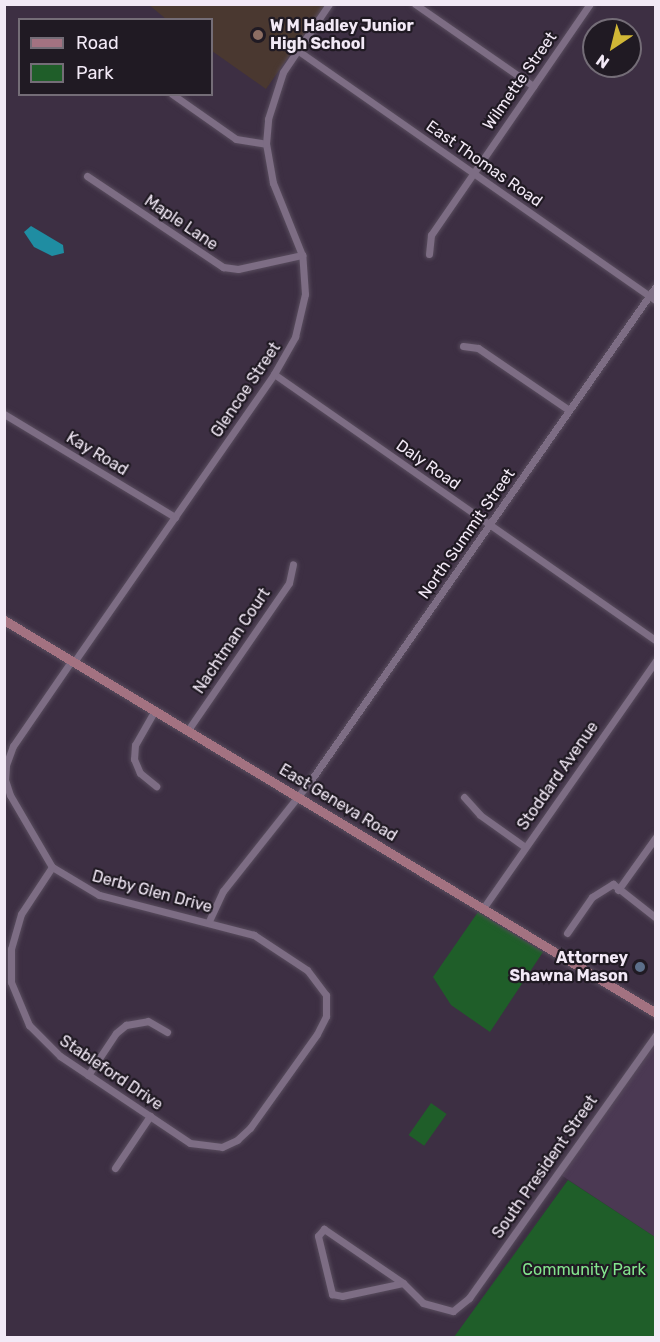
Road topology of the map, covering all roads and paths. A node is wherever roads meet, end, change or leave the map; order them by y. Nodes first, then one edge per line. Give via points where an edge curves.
1 (329, 4) edge
2 (415, 4) edge
3 (590, 4) edge
4 (297, 50) junction
5 (533, 86) junction
6 (175, 96) edge
7 (266, 144) junction
8 (473, 173) junction
9 (87, 176) dead end
10 (429, 254) dead end
11 (302, 255) junction
12 (656, 286) edge
13 (652, 298) edge
14 (463, 346) dead end
15 (274, 374) junction
16 (569, 410) junction
17 (4, 414) edge
18 (175, 517) junction
19 (490, 524) junction
20 (293, 564) dead end
21 (4, 620) edge
22 (656, 640) edge
23 (656, 660) edge
24 (73, 661) junction
25 (155, 710) junction
26 (188, 730) junction
27 (5, 780) edge
28 (156, 786) dead end
29 (299, 797) junction
30 (465, 797) dead end
31 (656, 837) edge
32 (525, 847) junction
33 (52, 867) junction
34 (618, 890) junction
35 (484, 907) junction
36 (656, 918) edge
37 (209, 921) junction
38 (567, 933) dead end
39 (656, 1013) edge
40 (167, 1032) dead end
41 (656, 1035) edge
42 (88, 1075) junction
43 (150, 1116) junction
44 (242, 1136) joint
45 (115, 1168) dead end
46 (404, 1283) junction

1 - 4 street, Glencoe Street
2 - 5 street
3 - 5 street, Wilmette Street
4 - 7 street, Glencoe Street via 273,93
4 - 8 street, East Thomas Road
5 - 8 street, Wilmette Street
6 - 7 street via 236,139
7 - 11 street, Glencoe Street via 273,183
8 - 10 street, Wilmette Street via 431,235
8 - 13 street, East Thomas Road
9 - 11 street, Maple Lane via 223,267 238,269
11 - 15 street, Glencoe Street via 302,316 290,349
12 - 13 street, North Summit Street
13 - 16 street, North Summit Street
14 - 16 street via 478,348
15 - 18 street, Glencoe Street
15 - 19 street, Daly Road
16 - 19 street, North Summit Street
17 - 18 street, Kay Road
18 - 24 street, Glencoe Street
19 - 22 street, Daly Road
19 - 29 street, North Summit Street
20 - 26 street, Nachtman Court via 289,583
21 - 24 main road, East Geneva Road
23 - 32 street, Stoddard Avenue
24 - 25 main road, East Geneva Road
24 - 27 street, Glencoe Street via 13,746
25 - 26 main road, East Geneva Road
25 - 28 street via 135,745 134,759 140,773
26 - 29 main road, East Geneva Road
27 - 33 street, Derby Glen Drive via 33,839
29 - 35 main road, East Geneva Road
29 - 37 street, North Summit Street via 245,861
30 - 32 street via 480,815
31 - 34 street
32 - 35 street, Stoddard Avenue
33 - 37 street, Derby Glen Drive via 99,895
33 - 42 street, Stableford Drive via 17,924 11,949 11,982 22,1015 36,1035
34 - 36 street
34 - 38 street via 613,884 592,897
35 - 39 main road, East Geneva Road
37 - 44 street, Derby Glen Drive via 262,939 307,970 326,995 326,1016 317,1034
40 - 42 street via 148,1021 126,1025
41 - 46 street, South President Street via 469,1298 453,1311 423,1303
42 - 43 street, Stableford Drive
43 - 44 street, Stableford Drive via 201,1146 222,1148
43 - 45 street
46 - 46 street via 342,1296 332,1294 318,1236 324,1228

